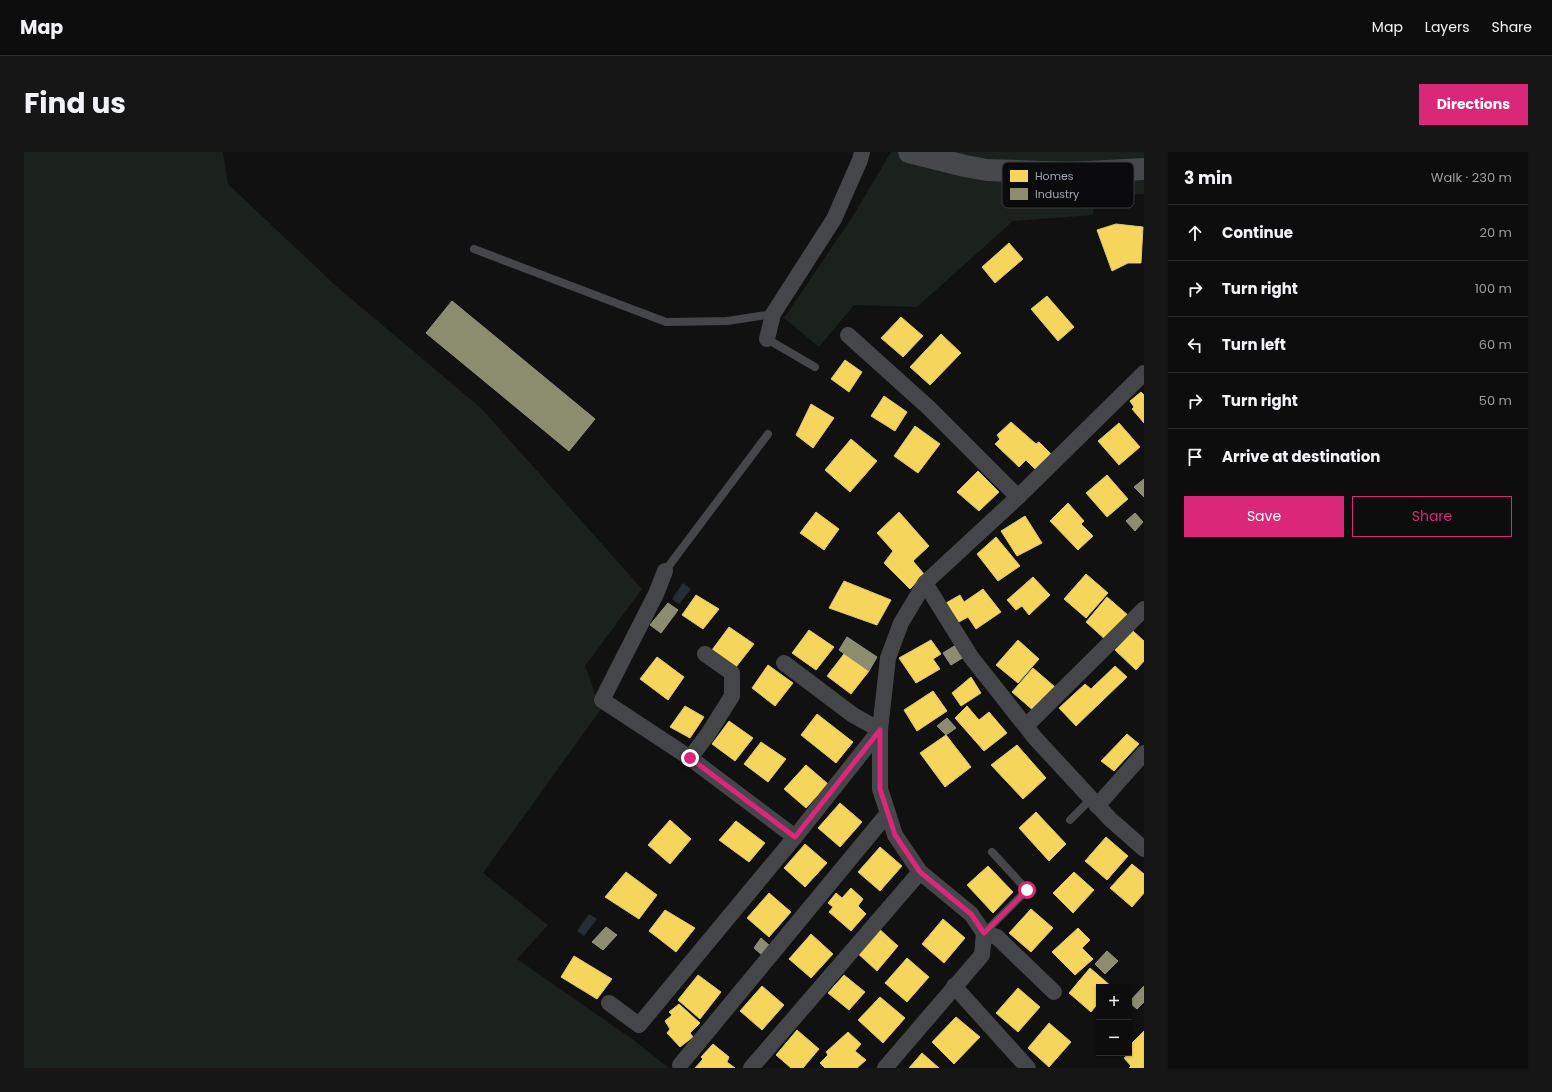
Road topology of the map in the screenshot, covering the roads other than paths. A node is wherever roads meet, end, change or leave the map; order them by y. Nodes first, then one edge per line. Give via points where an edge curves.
1 (862, 152) edge
2 (909, 152) edge
3 (1144, 169) edge
4 (1134, 170) edge
5 (1002, 171) edge
6 (474, 249) dead end
7 (773, 314) junction
8 (848, 335) dead end
9 (767, 339) joint
10 (815, 367) dead end
11 (1144, 374) edge
12 (768, 434) dead end
13 (1018, 497) junction
14 (665, 571) joint
15 (925, 583) junction
16 (1144, 609) edge
17 (705, 654) dead end
18 (784, 663) dead end
19 (1026, 726) junction
20 (880, 730) junction
21 (1144, 753) edge
22 (690, 758) junction
23 (1094, 802) junction
24 (888, 812) junction
25 (1070, 820) dead end
26 (795, 837) junction
27 (1144, 849) edge
28 (992, 852) dead end
29 (920, 872) junction
30 (984, 933) junction
31 (954, 986) junction
32 (1054, 992) dead end
33 (609, 1003) dead end
34 (680, 1065) dead end
35 (751, 1068) edge
36 (886, 1068) edge
37 (1028, 1068) edge

1 - 7 street via 834,220
2 - 5 main road via 965,166
3 - 4 main road
6 - 7 lane via 666,322 726,321
7 - 9 street
8 - 13 street via 929,408
9 - 10 lane
11 - 13 street
12 - 14 lane
13 - 15 street
14 - 22 street via 656,594 602,700
15 - 19 street via 971,657
15 - 20 street via 901,623 888,658
16 - 19 street
17 - 22 street via 732,673 732,696
18 - 20 street via 853,715
19 - 23 street
20 - 24 street via 880,789
20 - 26 street
21 - 23 street
22 - 26 street
23 - 25 lane
23 - 27 street
24 - 29 street via 895,835
24 - 34 street
26 - 33 street via 639,1025
28 - 30 lane via 1027,890
29 - 30 street via 971,914
29 - 35 street
30 - 31 street via 982,955
30 - 32 street via 997,937
31 - 36 street
31 - 37 street

